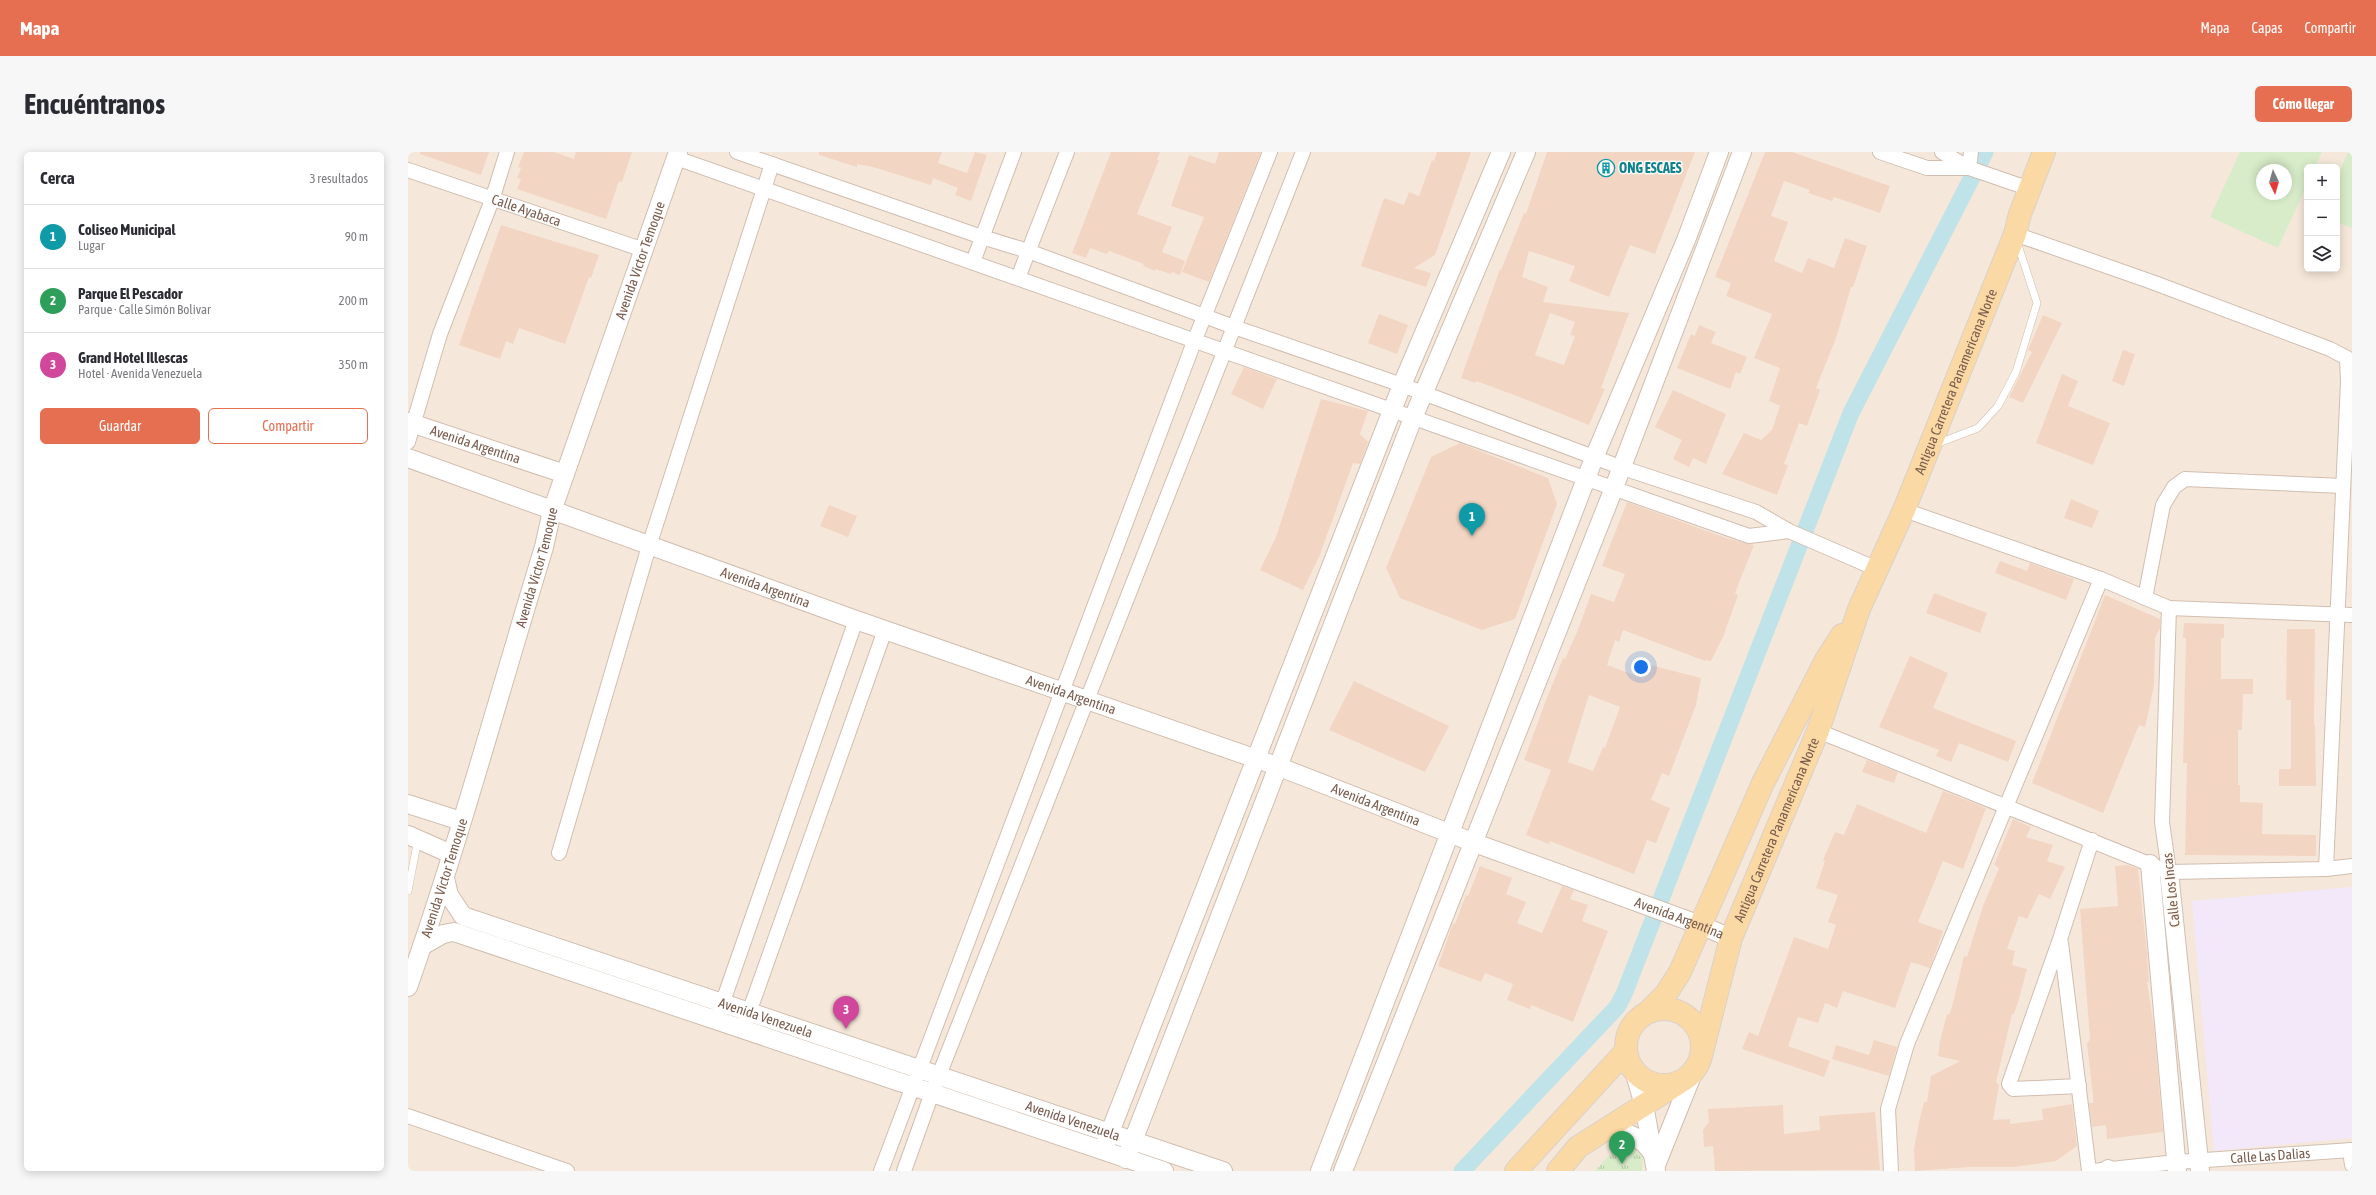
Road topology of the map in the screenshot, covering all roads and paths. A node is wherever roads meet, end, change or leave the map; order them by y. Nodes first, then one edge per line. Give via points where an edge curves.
1 (507, 152) edge
2 (737, 152) edge
3 (1014, 152) edge
4 (1067, 152) edge
5 (1270, 152) edge
6 (1303, 152) edge
7 (1501, 152) edge
8 (1526, 152) edge
9 (1719, 152) edge
10 (1742, 152) edge
11 (1880, 152) edge
12 (1942, 152) edge
13 (1971, 152) edge
14 (2044, 152) edge
15 (677, 155) edge
16 (772, 164) junction
17 (1969, 168) junction
18 (408, 170) edge
19 (763, 189) junction
20 (2030, 189) junction
21 (492, 200) junction
22 (2015, 234) junction
23 (982, 237) junction
24 (644, 250) junction
25 (1028, 251) junction
26 (973, 262) junction
27 (1018, 278) junction
28 (1204, 316) junction
29 (1234, 328) junction
30 (1194, 342) junction
31 (1224, 352) junction
32 (2350, 382) edge
33 (1402, 385) junction
34 (1423, 394) junction
35 (1393, 411) junction
36 (1413, 418) junction
37 (411, 423) edge
38 (408, 442) edge
39 (1930, 446) junction
40 (408, 458) edge
41 (1594, 458) junction
42 (1620, 467) junction
43 (565, 474) junction
44 (1587, 479) junction
45 (2343, 486) junction
46 (1613, 488) junction
47 (1904, 510) junction
48 (552, 511) junction
49 (1788, 531) junction
50 (649, 546) junction
51 (1877, 569) junction
52 (2101, 579) junction
53 (2145, 598) junction
54 (2169, 608) junction
55 (1859, 609) junction
56 (2337, 613) junction
57 (2352, 615) edge
58 (856, 620) junction
59 (886, 630) junction
60 (1064, 691) junction
61 (1088, 699) junction
62 (1818, 731) junction
63 (1258, 759) junction
64 (1277, 766) junction
65 (408, 804) edge
66 (2006, 806) junction
67 (461, 821) junction
68 (1451, 834) junction
69 (413, 837) edge
70 (2092, 840) junction
71 (1472, 842) junction
72 (559, 853) dead end
73 (451, 854) junction
74 (2150, 864) junction
75 (2352, 866) edge
76 (2326, 869) junction
77 (2169, 872) junction
78 (446, 878) junction
79 (408, 891) edge
80 (1700, 925) junction
81 (1731, 938) junction
82 (2060, 939) junction
83 (422, 946) junction
84 (408, 987) edge
85 (722, 1003) junction
86 (750, 1012) junction
87 (1648, 1012) junction
88 (717, 1020) junction
89 (744, 1029) junction
90 (1626, 1051) junction
91 (1702, 1052) junction
92 (920, 1069) junction
93 (1634, 1071) junction
94 (940, 1076) junction
95 (1686, 1078) junction
96 (914, 1086) junction
97 (2079, 1086) junction
98 (932, 1093) junction
99 (1644, 1105) junction
100 (408, 1116) edge
101 (1604, 1131) junction
102 (1110, 1133) junction
103 (1133, 1141) junction
104 (1103, 1150) junction
105 (2351, 1150) edge
106 (1126, 1159) junction
107 (1655, 1164) edge
108 (2352, 1165) edge
109 (2176, 1166) edge
110 (2199, 1166) edge
111 (2104, 1170) edge
112 (567, 1171) edge
113 (881, 1171) edge
114 (904, 1171) edge
115 (1164, 1171) edge
116 (1223, 1171) edge
117 (1320, 1171) edge
118 (1343, 1171) edge
119 (1516, 1171) edge
120 (1558, 1171) edge
121 (1891, 1171) edge
122 (2089, 1171) edge

1 - 21 street
2 - 16 street
3 - 23 street
4 - 25 street
5 - 28 street
6 - 29 street
7 - 33 street
8 - 34 street
9 - 41 street via 1686,240
10 - 42 street
11 - 17 street via 1927,168
12 - 17 street
13 - 17 street
14 - 20 main road, Antigua Carretera Panamericana Norte
15 - 19 street
15 - 24 street, Avenida Victor Temoque
16 - 19 street
16 - 23 street
17 - 20 street
18 - 21 street, Calle Ayabaca
19 - 26 street
19 - 50 street
20 - 22 main road, Antigua Carretera Panamericana Norte
21 - 24 street, Calle Ayabaca
21 - 37 street via 440,334
22 - 32 street via 2330,349 2347,358
22 - 39 main road, Antigua Carretera Panamericana Norte
22 - 39 lane via 2037,303 2016,372 1998,406 1978,428
23 - 25 street
23 - 26 street
24 - 43 street, Avenida Victor Temoque
25 - 27 street
25 - 28 street
26 - 27 street
27 - 30 street
28 - 29 street
28 - 30 street
29 - 31 street
29 - 33 street
30 - 31 street
30 - 60 street
31 - 35 street
31 - 61 street
32 - 45 street
33 - 34 street
33 - 35 street
34 - 36 street
34 - 41 street
35 - 36 street
35 - 63 street
36 - 44 street
36 - 64 street
37 - 38 street
37 - 43 street, Avenida Argentina
39 - 47 main road, Antigua Carretera Panamericana Norte
40 - 48 street, Avenida Argentina
41 - 42 street
41 - 44 street
42 - 46 street
42 - 49 street via 1756,512
43 - 48 street, Avenida Victor Temoque
44 - 46 street
44 - 68 street
45 - 53 street via 2185,479 2174,486 2163,505
45 - 56 street
46 - 49 street via 1750,536
46 - 71 street
47 - 51 main road, Antigua Carretera Panamericana Norte
47 - 52 street
48 - 50 street, Avenida Argentina
48 - 67 street, Avenida Victor Temoque via 544,547
49 - 51 street
50 - 58 street, Avenida Argentina
50 - 72 street
51 - 55 main road, Antigua Carretera Panamericana Norte
52 - 53 street
52 - 66 street
53 - 54 street
54 - 56 street
54 - 77 street, Calle Los Incas via 2162,822
55 - 62 main road, Antigua Carretera Panamericana Norte
55 - 80 main road, Antigua Carretera Panamericana Norte via 1826,660 1762,783
56 - 57 street
56 - 76 street
58 - 59 street, Avenida Argentina
58 - 85 street
59 - 60 street, Avenida Argentina
59 - 86 street
60 - 61 street, Avenida Argentina
60 - 92 street
61 - 63 street, Avenida Argentina
61 - 94 street
62 - 66 street
62 - 81 main road, Antigua Carretera Panamericana Norte
63 - 64 street, Avenida Argentina
63 - 102 street
64 - 68 street, Avenida Argentina
64 - 103 street
65 - 67 street
66 - 70 street
66 - 121 street via 1907,1044 1888,1109
67 - 73 street, Avenida Victor Temoque
68 - 71 street, Avenida Argentina
68 - 117 street
69 - 73 street
69 - 79 lane
70 - 74 street
70 - 82 street
71 - 80 street, Avenida Argentina
71 - 118 street
73 - 78 street, Avenida Victor Temoque
74 - 77 street
74 - 109 street
75 - 76 street
76 - 77 street
77 - 110 street, Calle Los Incas
78 - 83 street, Avenida Victor Temoque
78 - 85 street, Avenida Venezuela via 449,895 463,916
80 - 81 street, Avenida Argentina
80 - 87 main road, Antigua Carretera Panamericana Norte via 1680,972 1666,994
81 - 91 main road, Antigua Carretera Panamericana Norte
82 - 97 street
82 - 97 street via 2009,1084 2013,1089
83 - 84 street, Avenida Victor Temoque
83 - 88 street, Avenida Venezuela via 443,934 454,932
85 - 86 street, Avenida Venezuela
85 - 88 street
86 - 89 street
86 - 92 street, Avenida Venezuela
87 - 90 main road via 1630,1028
87 - 91 main road via 1671,1009 1692,1020 1700,1035
88 - 89 street, Avenida Venezuela
89 - 96 street, Avenida Venezuela
90 - 93 main road
90 - 119 main road
91 - 95 main road via 1699,1063
92 - 94 street, Avenida Venezuela
92 - 96 street
93 - 95 main road via 1655,1084 1667,1085
93 - 99 street
94 - 98 street
94 - 102 street, Avenida Venezuela
95 - 99 main road
95 - 107 street
96 - 98 street, Avenida Venezuela
96 - 113 street
97 - 122 street
98 - 104 street, Avenida Venezuela
98 - 114 street
99 - 101 main road
99 - 107 street
100 - 112 street
101 - 107 street via 1635,1136 1642,1140
101 - 120 main road via 1571,1153
102 - 103 street, Avenida Venezuela
102 - 104 street
103 - 106 street
103 - 116 street, Avenida Venezuela
104 - 106 street, Avenida Venezuela
105 - 108 street
105 - 110 street, Calle Las Dalias
106 - 115 street, Avenida Venezuela
109 - 110 street, Calle Las Dalias
109 - 111 street, Calle Las Dalias

